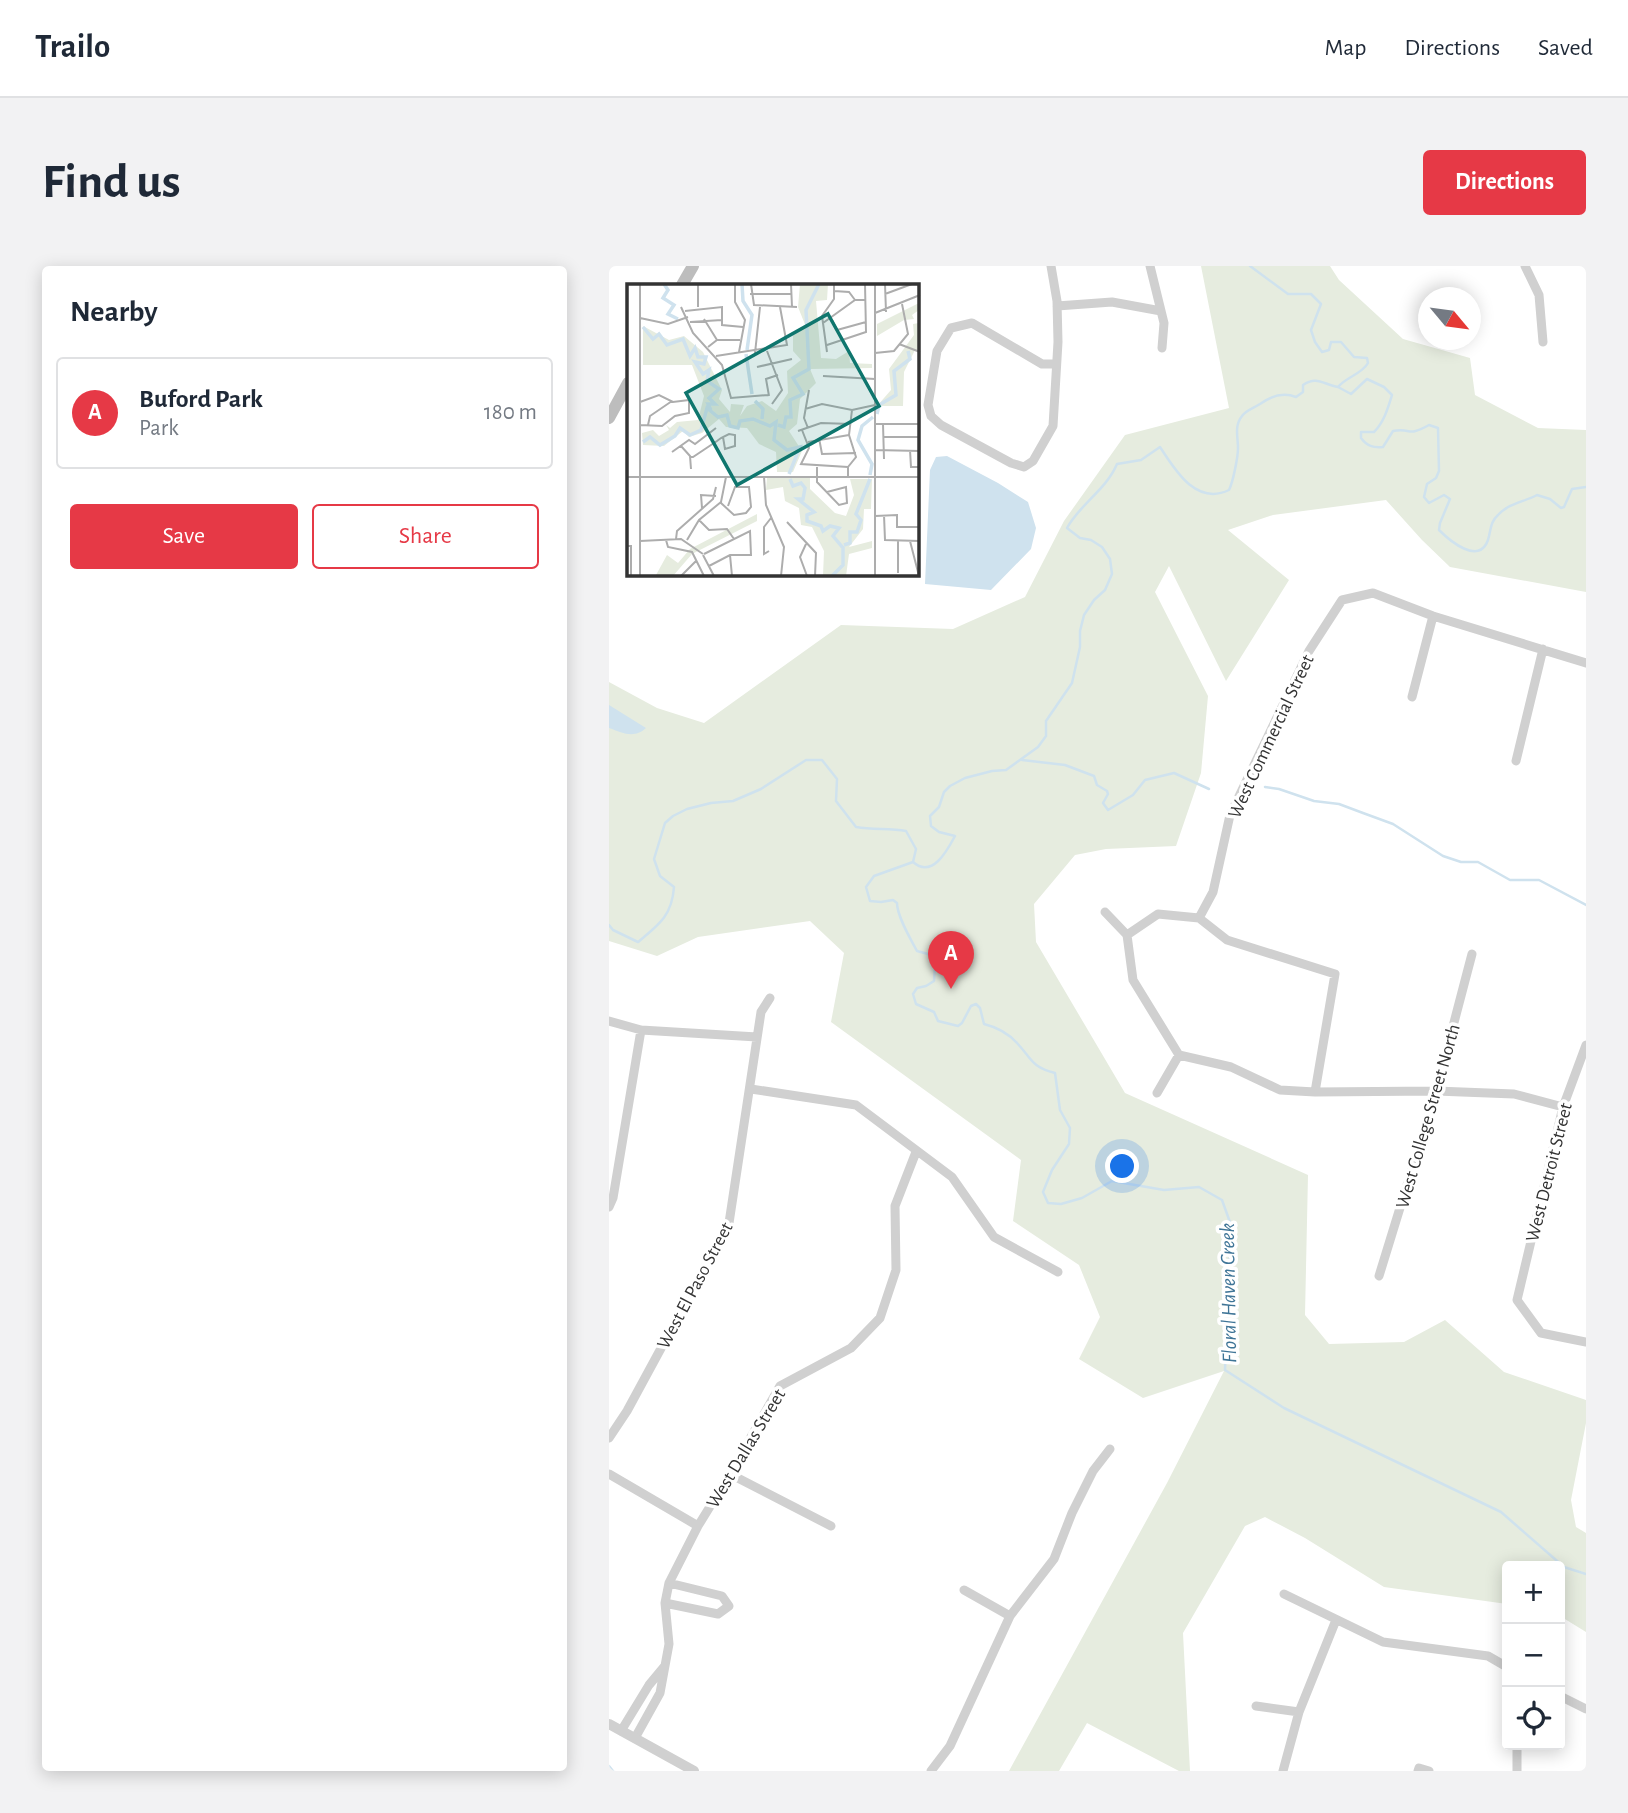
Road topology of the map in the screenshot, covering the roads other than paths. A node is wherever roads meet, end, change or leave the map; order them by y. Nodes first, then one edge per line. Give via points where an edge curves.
1 (693, 266) edge
2 (1051, 266) edge
3 (1150, 266) edge
4 (1525, 266) edge
5 (683, 284) edge
6 (1057, 306) junction
7 (1161, 311) junction
8 (1543, 342) dead end
9 (1162, 348) dead end
10 (1056, 364) junction
11 (627, 385) edge
12 (609, 418) edge
13 (1433, 616) junction
14 (1543, 649) junction
15 (1586, 663) edge
16 (1412, 697) dead end
17 (1516, 761) dead end
18 (1105, 912) dead end
19 (1199, 918) junction
20 (1127, 935) junction
21 (1472, 954) dead end
22 (769, 998) dead end
23 (609, 1021) edge
24 (641, 1031) junction
25 (757, 1037) junction
26 (1586, 1045) edge
27 (1179, 1055) junction
28 (751, 1089) junction
29 (1436, 1091) junction
30 (1315, 1092) junction
31 (1157, 1093) dead end
32 (1563, 1107) junction
33 (609, 1139) edge
34 (622, 1140) junction
35 (916, 1152) junction
36 (609, 1207) edge
37 (1058, 1272) dead end
38 (1379, 1276) dead end
39 (1586, 1342) edge
40 (609, 1438) edge
41 (1110, 1449) dead end
42 (609, 1474) edge
43 (730, 1474) junction
44 (698, 1526) junction
45 (831, 1526) dead end
46 (669, 1583) junction
47 (964, 1590) dead end
48 (1284, 1594) dead end
49 (664, 1603) junction
50 (1010, 1616) junction
51 (1336, 1620) junction
52 (1502, 1664) edge
53 (665, 1666) junction
54 (1565, 1698) edge
55 (1256, 1706) dead end
56 (1586, 1709) edge
57 (1299, 1712) junction
58 (609, 1724) edge
59 (621, 1731) junction
60 (635, 1738) junction
61 (1517, 1750) edge
62 (694, 1771) edge
63 (931, 1771) edge
64 (1283, 1771) edge
65 (1517, 1771) edge

1 - 5 main road
2 - 6 street
3 - 7 street
4 - 8 street via 1539,295
6 - 7 street via 1112,302
6 - 10 street
7 - 9 street
10 - 10 street via 1053,426 1033,461 1024,467 987,451 931,416 928,405 937,351 951,328 972,323 1042,364
11 - 12 main road
13 - 14 street
13 - 16 street
13 - 19 street, West Commercial Street via 1373,593 1342,600 1309,651 1230,814 1213,892
14 - 15 street
14 - 17 street
18 - 20 street
19 - 20 street via 1158,915
19 - 30 street via 1227,940 1335,974
20 - 27 street via 1133,980
21 - 29 street, West College Street North
22 - 25 street, West El Paso Street via 761,1012
23 - 24 street
24 - 25 street
24 - 34 street
25 - 28 street, West El Paso Street
26 - 32 street, West Detroit Street
27 - 30 street via 1231,1068 1280,1090
27 - 31 street
28 - 35 street via 856,1105
28 - 40 street, West El Paso Street via 729,1223
29 - 30 street
29 - 32 street via 1514,1094
29 - 38 street, West College Street North
32 - 39 street, West Detroit Street via 1517,1300 1541,1332
33 - 34 street
34 - 36 street
35 - 37 street via 952,1177 994,1237
35 - 43 street, West Dallas Street via 895,1206 896,1270 880,1318 851,1348 780,1385
41 - 50 street via 1093,1471 1054,1559
42 - 44 street
43 - 44 street, West Dallas Street
43 - 45 street
44 - 46 street, West Dallas Street
46 - 49 street, West Dallas Street
46 - 49 street via 722,1596 729,1606 718,1614
47 - 50 street
48 - 51 street
49 - 53 street, West Dallas Street via 669,1644
50 - 63 street via 950,1746
51 - 52 street via 1383,1642 1488,1656
51 - 57 street
53 - 59 street
53 - 60 street, West Dallas Street via 660,1693
54 - 56 street
55 - 57 street
57 - 64 street
58 - 59 street
59 - 60 street
60 - 62 street
61 - 65 street

